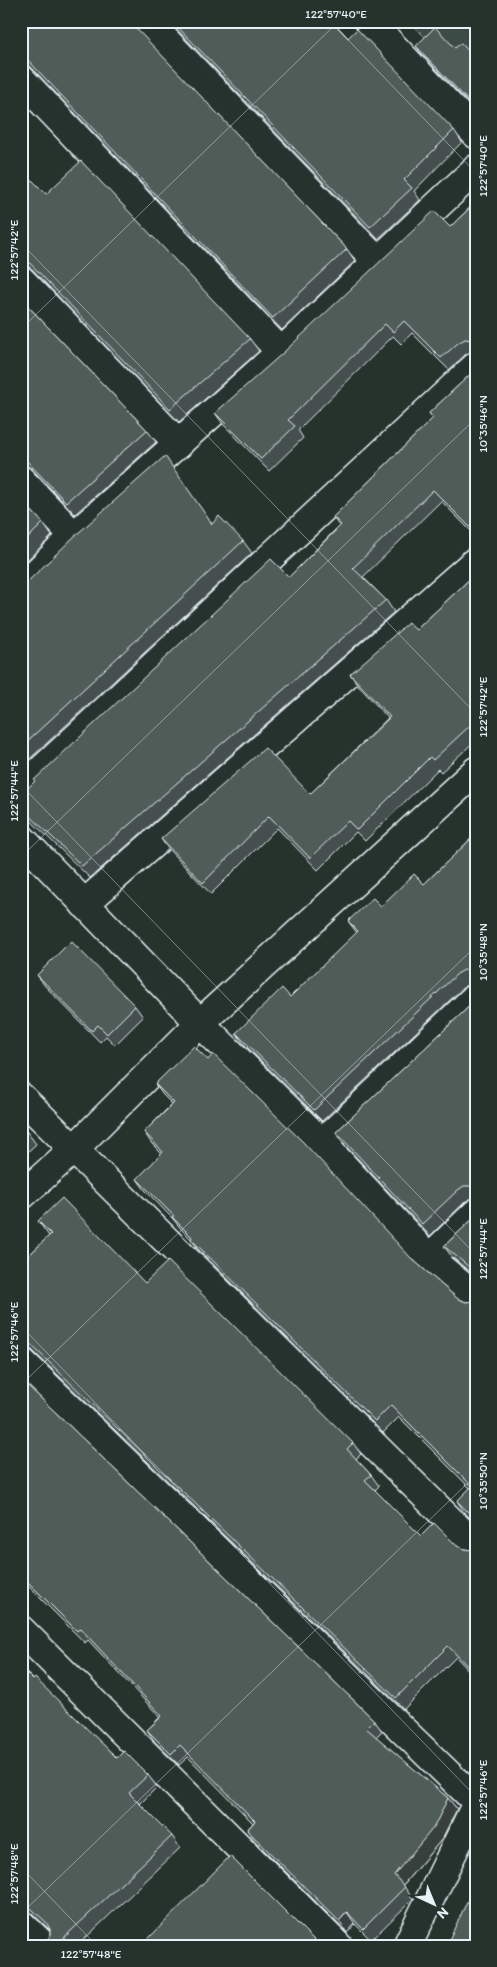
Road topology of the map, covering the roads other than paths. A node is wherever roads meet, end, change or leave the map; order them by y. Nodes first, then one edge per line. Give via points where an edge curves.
1 (148, 21) edge
2 (369, 21) edge
3 (21, 79) edge
4 (476, 134) edge
5 (476, 169) edge
6 (378, 262) junction
7 (21, 280) edge
8 (281, 352) junction
9 (476, 366) edge
10 (179, 444) junction
11 (21, 480) edge
12 (74, 536) junction
13 (476, 560) edge
14 (21, 588) edge
15 (476, 772) edge
16 (21, 789) edge
17 (21, 838) edge
18 (84, 904) junction
19 (476, 997) edge
20 (200, 1023) junction
21 (21, 1097) edge
22 (322, 1143) junction
23 (74, 1150) junction
24 (21, 1196) edge
25 (476, 1213) edge
26 (429, 1258) junction
27 (476, 1298) edge
28 (21, 1361) edge
29 (476, 1546) edge
30 (21, 1630) edge
31 (476, 1801) edge
32 (476, 1805) edge
33 (21, 1924) edge
34 (44, 1946) edge
35 (338, 1946) edge
36 (407, 1946) edge

1 - 6 street
2 - 4 street
3 - 8 street
5 - 6 street
6 - 8 street
7 - 10 street
8 - 10 street
9 - 16 street
10 - 12 street
11 - 12 street
12 - 14 street
13 - 18 street
15 - 20 street
17 - 18 street
18 - 20 street
19 - 22 street
20 - 22 street
20 - 23 street
21 - 23 street
22 - 26 street
23 - 24 street
23 - 29 street
25 - 26 street
26 - 27 street
28 - 31 street
30 - 35 street
32 - 36 street
33 - 34 street

